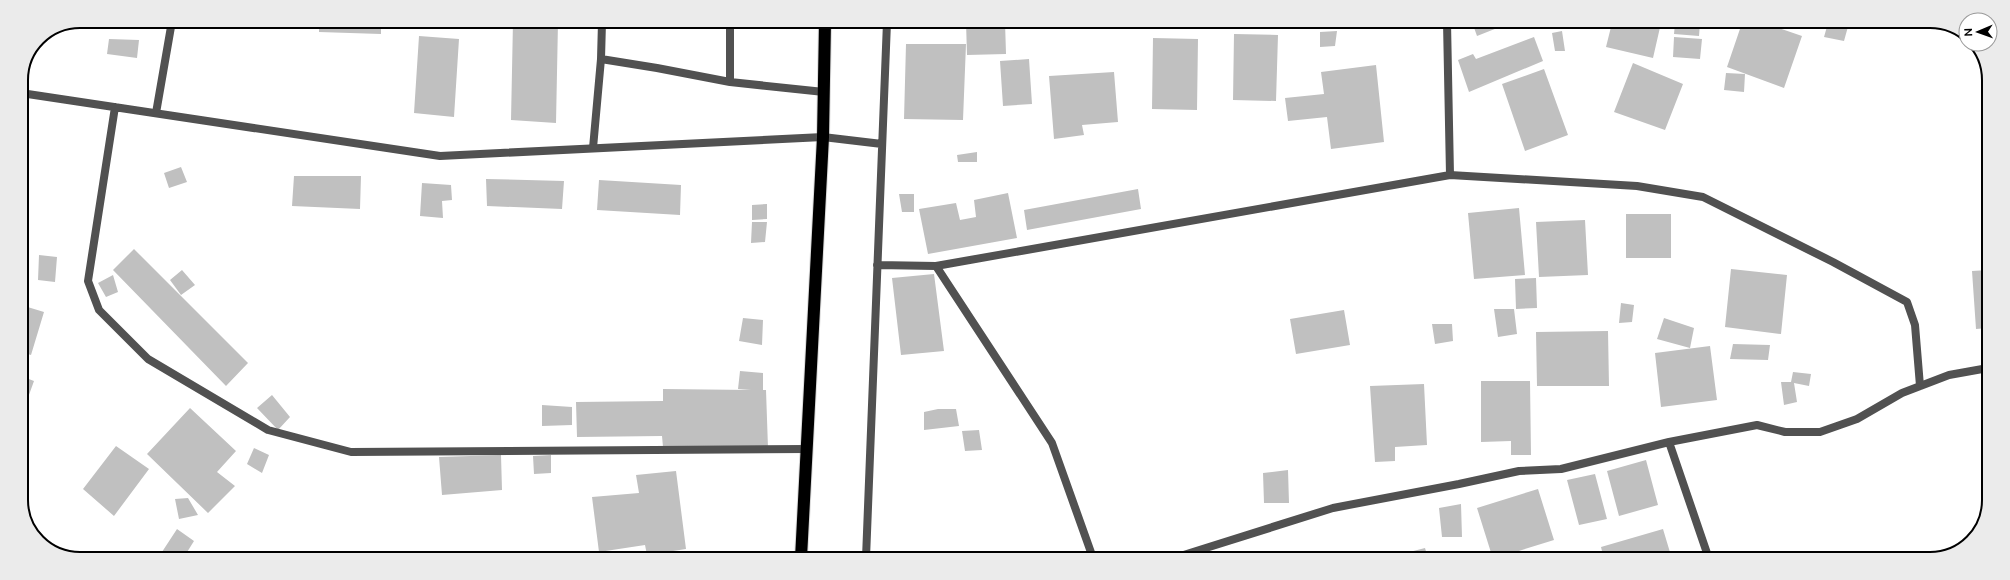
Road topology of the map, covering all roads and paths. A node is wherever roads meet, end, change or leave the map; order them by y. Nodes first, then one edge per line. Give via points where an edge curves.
1 (171, 28) edge
2 (602, 28) edge
3 (730, 28) edge
4 (825, 28) edge
5 (887, 28) edge
6 (1447, 28) edge
7 (601, 59) junction
8 (730, 82) junction
9 (824, 92) junction
10 (28, 94) edge
11 (115, 107) junction
12 (156, 113) junction
13 (823, 137) junction
14 (882, 144) junction
15 (593, 148) junction
16 (1450, 175) junction
17 (877, 265) junction
18 (936, 266) junction
19 (1982, 369) edge
20 (1920, 386) junction
21 (1669, 442) junction
22 (807, 449) junction
23 (801, 552) edge
24 (866, 552) edge
25 (1091, 552) edge
26 (1193, 552) edge
27 (1707, 552) edge

1 - 12 street
2 - 7 street
3 - 8 street
4 - 9 highway
5 - 14 street
6 - 16 street
7 - 8 street
7 - 15 street
8 - 9 street
9 - 13 highway
10 - 11 street
11 - 12 street
11 - 22 street via 88,281 99,310 148,359 268,430 351,452
12 - 15 street via 440,156
13 - 14 street
13 - 15 street
13 - 22 highway
14 - 17 street
16 - 18 street
16 - 20 street via 1637,186 1703,197 1906,302 1915,325
17 - 18 street
17 - 24 street
18 - 25 street via 1052,443
19 - 20 street via 1949,375
20 - 21 street via 1902,393 1857,419 1820,432 1785,432 1757,425
21 - 26 street via 1561,469 1519,471 1334,508
21 - 27 street
22 - 23 highway

